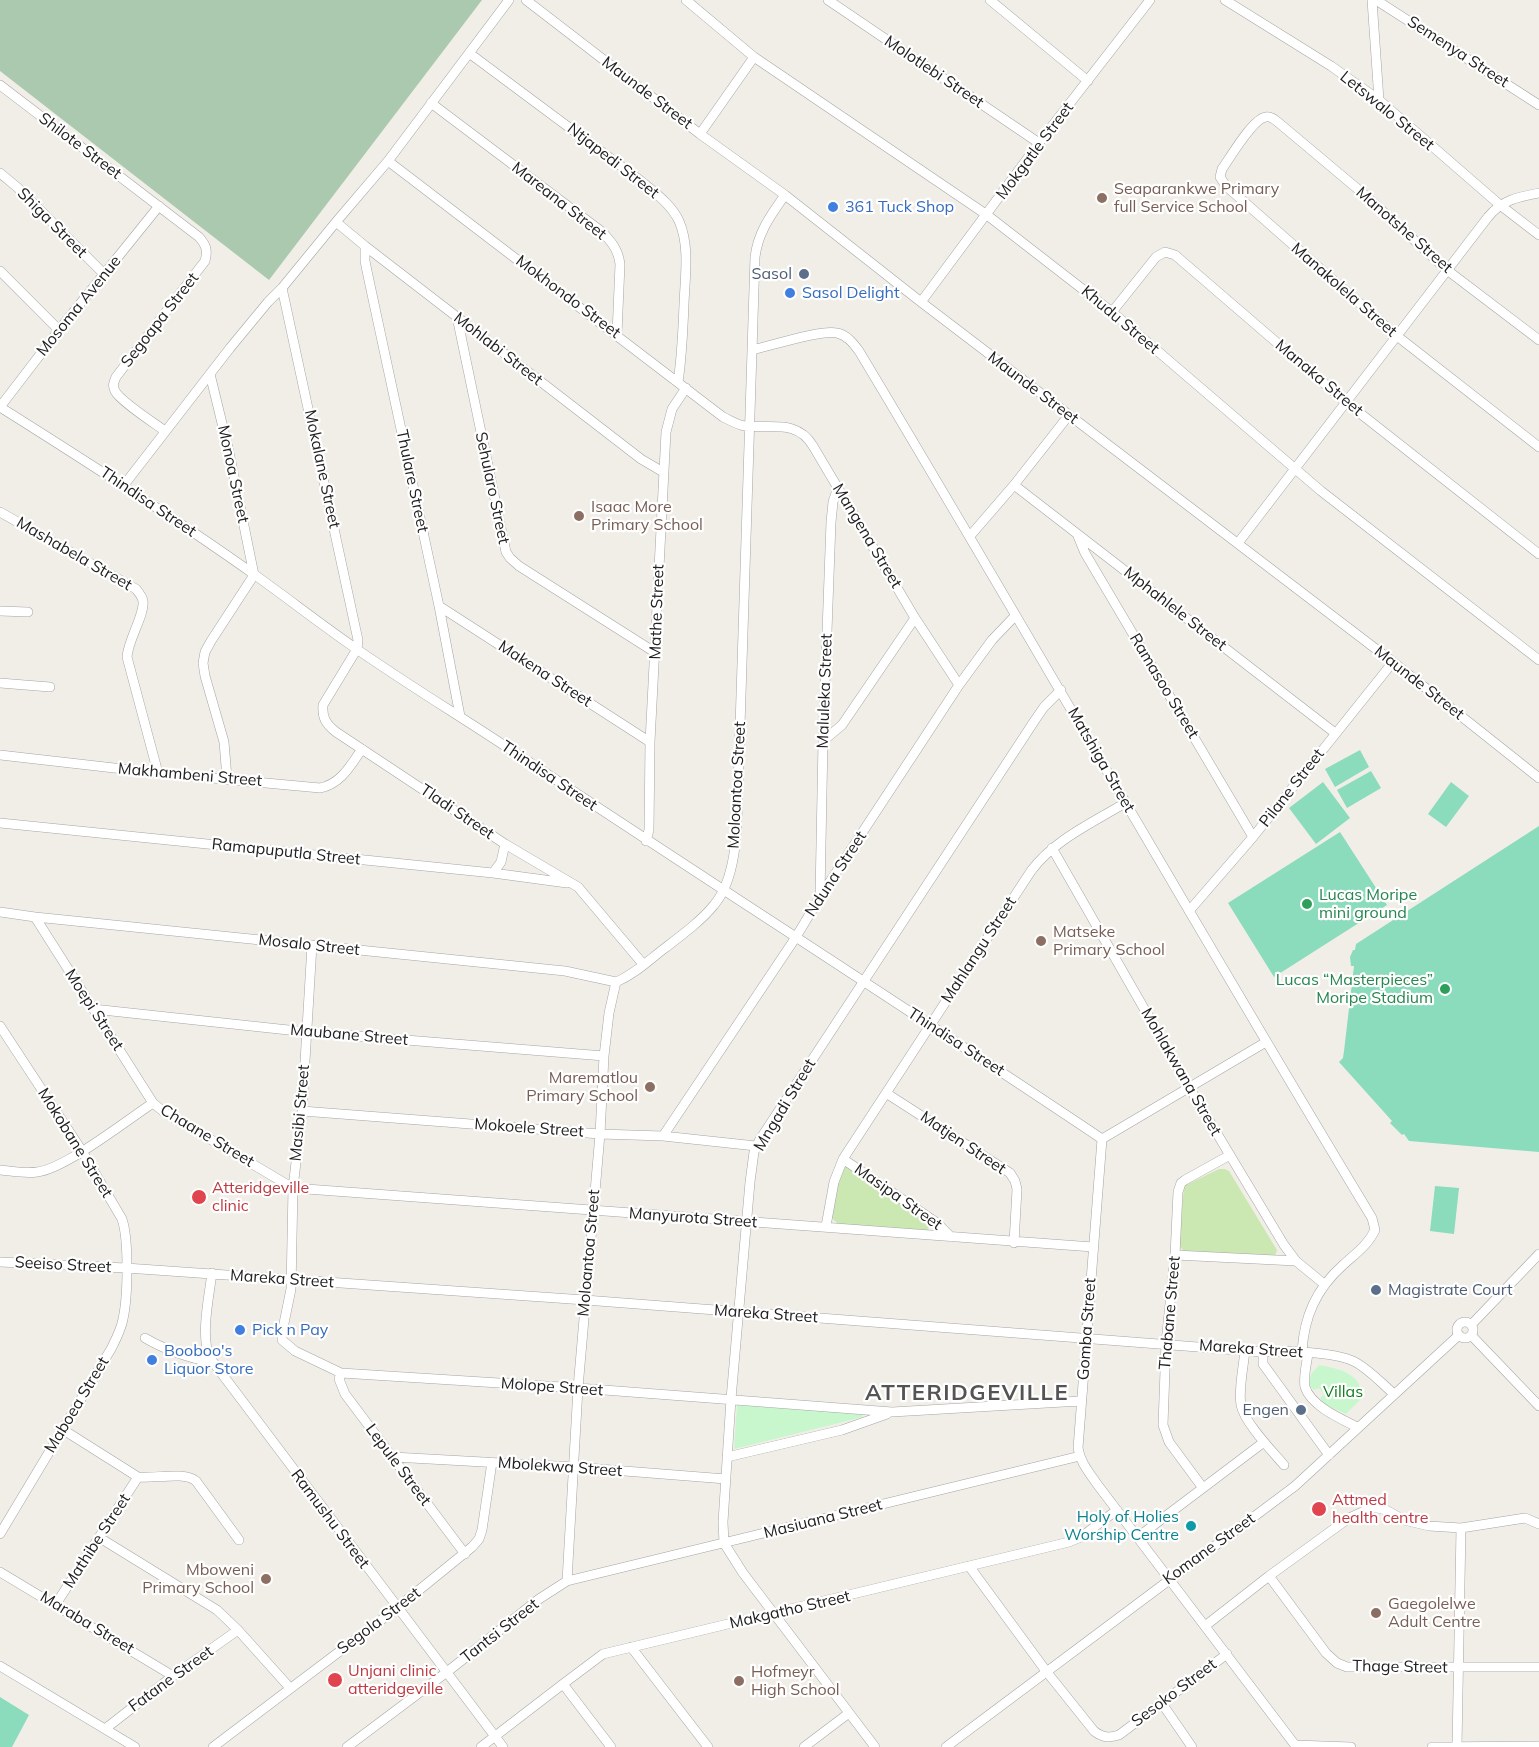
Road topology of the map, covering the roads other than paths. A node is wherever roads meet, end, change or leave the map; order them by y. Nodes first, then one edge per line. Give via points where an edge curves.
1 (509, 0) edge
2 (526, 0) edge
3 (686, 0) edge
4 (828, 0) edge
5 (990, 0) edge
6 (1136, 0) edge
7 (1226, 0) edge
8 (1374, 0) edge
9 (1147, 4) edge
10 (469, 53) junction
11 (754, 57) junction
12 (1088, 81) junction
13 (0, 85) edge
14 (1379, 99) junction
15 (431, 103) junction
16 (1539, 105) edge
17 (1271, 117) joint
18 (700, 134) junction
19 (1039, 144) junction
20 (388, 161) junction
21 (0, 173) edge
22 (1539, 193) edge
23 (785, 195) junction
24 (1500, 205) junction
25 (159, 206) junction
26 (987, 215) junction
27 (336, 222) junction
28 (1539, 235) edge
29 (365, 246) junction
30 (1448, 270) junction
31 (0, 271) edge
32 (104, 274) junction
33 (282, 288) junction
34 (921, 302) junction
35 (1112, 312) junction
36 (457, 317) junction
37 (59, 330) junction
38 (617, 334) junction
39 (1397, 336) junction
40 (1539, 340) edge
41 (752, 350) junction
42 (210, 374) junction
43 (682, 385) junction
44 (1347, 403) junction
45 (0, 407) edge
46 (1069, 416) junction
47 (750, 426) junction
48 (165, 431) junction
49 (1539, 447) edge
50 (1295, 468) junction
51 (663, 472) junction
52 (124, 485) junction
53 (1014, 485) junction
54 (838, 487) junction
55 (0, 512) edge
56 (1077, 534) junction
57 (970, 536) junction
58 (1238, 543) junction
59 (1539, 554) edge
60 (254, 575) junction
61 (439, 606) junction
62 (0, 611) edge
63 (28, 612) dead end
64 (1015, 616) junction
65 (915, 618) junction
66 (357, 650) junction
67 (656, 653) junction
68 (1539, 660) edge
69 (1393, 662) junction
70 (0, 683) edge
71 (959, 685) junction
72 (50, 687) dead end
73 (1061, 690) junction
74 (460, 716) junction
75 (1335, 733) junction
76 (824, 741) junction
77 (650, 742) junction
78 (362, 749) junction
79 (0, 755) edge
80 (158, 773) junction
81 (227, 778) junction
82 (1539, 778) edge
83 (1125, 803) junction
84 (0, 823) edge
85 (1254, 837) junction
86 (646, 841) junction
87 (505, 844) junction
88 (1052, 848) junction
89 (493, 873) junction
90 (573, 884) junction
91 (723, 891) junction
92 (820, 897) junction
93 (1189, 911) junction
94 (0, 912) edge
95 (35, 917) junction
96 (796, 937) junction
97 (312, 945) junction
98 (643, 964) junction
99 (616, 982) junction
100 (862, 982) junction
101 (93, 1009) junction
102 (930, 1024) junction
103 (0, 1026) edge
104 (307, 1032) junction
105 (1266, 1042) junction
106 (604, 1056) junction
107 (1189, 1087) junction
108 (886, 1092) junction
109 (153, 1103) junction
110 (302, 1111) junction
111 (600, 1134) junction
112 (663, 1136) junction
113 (1102, 1139) junction
114 (756, 1146) junction
115 (82, 1151) junction
116 (1230, 1155) junction
117 (843, 1159) junction
118 (0, 1170) edge
119 (293, 1188) junction
120 (592, 1211) junction
121 (747, 1223) junction
122 (826, 1226) junction
123 (951, 1237) junction
124 (1014, 1243) junction
125 (1093, 1247) junction
126 (1539, 1254) edge
127 (1175, 1256) junction
128 (1296, 1261) junction
129 (0, 1262) edge
130 (126, 1268) junction
131 (212, 1274) junction
132 (291, 1280) junction
133 (1324, 1284) junction
134 (585, 1300) junction
135 (739, 1313) junction
136 (1471, 1324) junction
137 (1459, 1335) junction
138 (1471, 1335) junction
139 (1087, 1337) junction
140 (145, 1338) dead end
141 (1166, 1343) junction
142 (1245, 1349) junction
143 (1263, 1352) junction
144 (1305, 1353) junction
145 (214, 1364) junction
146 (341, 1373) junction
147 (579, 1388) junction
148 (1394, 1394) junction
149 (731, 1399) junction
150 (1081, 1401) junction
151 (1539, 1406) edge
152 (892, 1412) junction
153 (1357, 1427) junction
154 (62, 1429) junction
155 (1264, 1442) junction
156 (1329, 1455) junction
157 (1080, 1456) junction
158 (393, 1457) junction
159 (727, 1457) junction
160 (492, 1462) junction
161 (1284, 1465) dead end
162 (574, 1467) junction
163 (138, 1477) junction
164 (726, 1479) junction
165 (1203, 1488) junction
166 (1117, 1510) junction
167 (1538, 1523) edge
168 (1461, 1528) junction
169 (0, 1534) edge
170 (1138, 1537) junction
171 (100, 1538) junction
172 (239, 1540) dead end
173 (724, 1543) junction
174 (465, 1554) junction
175 (969, 1566) junction
176 (0, 1572) edge
177 (1269, 1576) junction
178 (1169, 1579) junction
179 (567, 1581) junction
180 (56, 1604) junction
181 (397, 1608) junction
182 (773, 1614) junction
183 (1205, 1626) junction
184 (238, 1630) junction
185 (631, 1647) junction
186 (1227, 1654) junction
187 (0, 1666) edge
188 (1539, 1667) edge
189 (1459, 1668) junction
190 (1047, 1671) junction
191 (447, 1672) junction
192 (173, 1676) junction
193 (563, 1684) junction
194 (290, 1688) junction
195 (1161, 1702) junction
196 (849, 1713) junction
197 (105, 1729) junction
198 (495, 1736) junction
199 (1294, 1746) edge
200 (1539, 1746) edge
201 (135, 1747) edge
202 (213, 1747) edge
203 (347, 1747) edge
204 (481, 1747) edge
205 (503, 1747) edge
206 (611, 1747) edge
207 (708, 1747) edge
208 (804, 1747) edge
209 (874, 1747) edge
210 (946, 1747) edge
211 (1192, 1747) edge
212 (1351, 1747) edge
213 (1432, 1747) edge
214 (1457, 1747) edge

1 - 10 street
2 - 18 street, Maunde Street
3 - 11 street, Khudu Street
4 - 19 street, Molotlebi Street
5 - 12 street
6 - 9 street
7 - 14 street, Letswalo Street
8 - 14 street
8 - 16 street, Semenya Street
9 - 12 street, Mokgatle Street
10 - 15 street
10 - 43 street, Ntjapedi Street via 641,182 673,211 685,245
11 - 18 street
11 - 26 street, Khudu Street
12 - 19 street, Mokgatle Street
13 - 25 street, Shilote Street
14 - 24 street, Letswalo Street
15 - 20 street
15 - 38 street, Mareana Street via 601,231 615,246 620,264
17 - 30 street, Manotshe Street
17 - 39 street, Manakolela Street via 1252,126 1220,177
18 - 23 street, Maunde Street
19 - 26 street, Mokgatle Street
20 - 27 street
20 - 38 street, Mokhondo Street
21 - 32 street, Shiga Street
22 - 24 street
23 - 34 street, Maunde Street
23 - 41 street, Moloantoa Street via 758,241
24 - 28 street, Letswalo Street
24 - 30 street
25 - 32 street, Mosoma Avenue
25 - 48 street, Segoapa Street via 199,237 207,248 206,261 113,383 121,398
26 - 34 street, Mokgatle Street
26 - 35 street, Khudu Street
27 - 29 street, Mohlabi Street
27 - 33 street
29 - 36 street, Mohlabi Street
29 - 61 street, Thulare Street via 367,271
30 - 39 street
30 - 40 street, Manotshe Street
31 - 37 street
32 - 37 street, Mosoma Avenue
33 - 42 street
33 - 66 street, Mokalane Street via 358,640
34 - 46 street, Maunde Street
35 - 44 street, Manaka Street via 1156,257 1169,253
35 - 50 street, Khudu Street
36 - 51 street, Mohlabi Street
36 - 67 street, Sehularo Street via 506,552 519,566
37 - 45 street, Mosoma Avenue
38 - 43 street, Mokhondo Street
39 - 44 street
39 - 49 street, Manakolela Street
41 - 47 street, Moloantoa Street
41 - 57 street, Matshiga Street via 828,332 848,338
42 - 48 street
42 - 60 street, Monoa Street
43 - 47 street, Mokhondo Street via 723,417
43 - 51 street, Mathe Street via 667,424
44 - 50 street
44 - 59 street, Manaka Street
45 - 52 street, Thindisa Street
46 - 53 street
46 - 58 street, Maunde Street
47 - 54 street, Mangena Street via 792,428 804,434
47 - 91 street, Moloantoa Street via 737,819 731,867
48 - 52 street
50 - 58 street
50 - 68 street, Khudu Street
51 - 67 street, Mathe Street
52 - 60 street, Thindisa Street
53 - 56 street, Mphahlele Street
53 - 57 street
54 - 65 street, Mangena Street
54 - 76 street, Maluleka Street via 832,512
55 - 80 street, Mashabela Street via 141,595 143,606 127,657
56 - 75 street, Mphahlele Street
56 - 85 street, Ramasoo Street
57 - 64 street, Matshiga Street
58 - 69 street, Maunde Street
60 - 66 street, Thindisa Street
60 - 81 street via 211,641 203,663 224,742
61 - 74 street, Thulare Street
61 - 77 street, Makena Street
62 - 63 street
64 - 71 street, Nduna Street
64 - 73 street, Matshiga Street
65 - 71 street, Mangena Street
65 - 76 street via 842,725
66 - 74 street, Thindisa Street
66 - 78 street, Tladi Street via 322,712 330,727
67 - 77 street, Mathe Street
69 - 75 street, Pilane Street
69 - 82 street, Maunde Street
70 - 72 street
71 - 92 street, Nduna Street
73 - 83 street, Matshiga Street
73 - 100 street, Mngadi Street via 1035,720
74 - 86 street, Thindisa Street
75 - 85 street, Pilane Street
76 - 92 street, Maluleka Street
77 - 86 street, Mathe Street
78 - 81 street, Makhambeni Street via 343,776 320,788
78 - 87 street, Tladi Street
79 - 80 street, Makhambeni Street
80 - 81 street, Makhambeni Street
83 - 88 street, Mahlangu Street
83 - 93 street, Matshiga Street
84 - 89 street, Ramapuputla Street
85 - 93 street, Pilane Street
86 - 91 street, Thindisa Street
87 - 89 street via 501,862
87 - 90 street, Tladi Street
88 - 102 street, Mahlangu Street via 1030,871
88 - 107 street, Mohlakwana Street
89 - 90 street, Ramapuputla Street
90 - 98 street, Tladi Street
91 - 96 street, Thindisa Street
91 - 98 street, Moloantoa Street via 701,918
92 - 96 street, Nduna Street
93 - 105 street, Matshiga Street
94 - 95 street, Mosalo Street
95 - 97 street, Mosalo Street
95 - 101 street, Moepi Street
96 - 100 street, Thindisa Street
96 - 112 street, Nduna Street
97 - 99 street, Mosalo Street via 565,971
97 - 104 street, Masibi Street
98 - 99 street, Moloantoa Street via 632,975
99 - 106 street, Moloantoa Street
100 - 102 street, Thindisa Street
100 - 114 street, Mngadi Street
101 - 104 street, Maubane Street
101 - 109 street, Moepi Street
102 - 108 street, Mahlangu Street
102 - 113 street, Thindisa Street
103 - 115 street, Mokobane Street
104 - 106 street, Maubane Street
104 - 110 street, Masibi Street
105 - 107 street
105 - 133 street, Matshiga Street via 1372,1218 1375,1230
106 - 111 street, Moloantoa Street
107 - 113 street
107 - 116 street, Mohlakwana Street
108 - 117 street, Mahlangu Street
108 - 124 street, Matjen Street via 1010,1173 1017,1189
109 - 115 street
109 - 119 street, Chaane Street
110 - 111 street, Mokoele Street
110 - 119 street, Masibi Street
111 - 112 street, Mokoele Street
111 - 120 street, Moloantoa Street
112 - 114 street, Mokoele Street
113 - 125 street, Gomba Street
114 - 121 street, Mngadi Street
115 - 118 street via 45,1171
115 - 130 street, Mokobane Street via 122,1219
116 - 127 street, Thabane Street via 1181,1183
116 - 128 street, Mohlakwana Street
117 - 122 street, Mahlangu Street via 834,1182
117 - 123 street, Masipa Street via 937,1222
119 - 120 street, Manyurota Street
119 - 132 street, Masibi Street
120 - 121 street, Manyurota Street
120 - 134 street, Moloantoa Street
121 - 122 street, Manyurota Street
121 - 135 street, Mngadi Street
122 - 123 street, Manyurota Street
123 - 124 street, Manyurota Street
124 - 125 street, Manyurota Street
125 - 139 street, Gomba Street
126 - 136 street
127 - 128 street
127 - 141 street, Thabane Street
128 - 133 street, Mohlakwana Street
129 - 130 street, Seeiso Street
130 - 131 street, Mareka Street
130 - 154 street, Maboea Street via 120,1331
131 - 132 street, Mareka Street
131 - 145 street, Ramushu Street via 205,1344
132 - 134 street, Mareka Street
132 - 146 street, Molope Street via 282,1340 295,1351
133 - 144 street, Matshiga Street via 1307,1317
134 - 135 street, Mareka Street
134 - 147 street, Moloantoa Street
135 - 139 street, Mareka Street
135 - 149 street, Mngadi Street
136 - 137 street via 1459,1325
136 - 138 street
137 - 138 street
137 - 148 street, Komane Street
138 - 151 street
139 - 141 street, Mareka Street
139 - 150 street, Gomba Street
140 - 145 street via 163,1349
141 - 142 street, Mareka Street
141 - 165 street, Thabane Street via 1162,1416 1165,1434
142 - 143 street, Mareka Street
142 - 155 street via 1240,1403
143 - 144 street, Mareka Street
143 - 156 street via 1263,1364
144 - 148 street, Mareka Street via 1355,1362
144 - 153 street, Matshiga Street via 1308,1392 1331,1414
145 - 181 street, Ramushu Street
146 - 147 street, Molope Street
146 - 158 street, Lepule Street via 339,1379 345,1394
147 - 149 street, Molope Street
147 - 162 street, Moloantoa Street
148 - 153 street, Komane Street
149 - 152 street, Molope Street
149 - 159 street, Mngadi Street
150 - 152 street, Molope Street
150 - 157 street, Gomba Street
152 - 159 street, Molope Street via 842,1430
153 - 156 street, Komane Street
154 - 163 street
154 - 169 street, Maboea Street
155 - 161 street
155 - 165 street
156 - 178 street, Komane Street via 1295,1486
157 - 166 street, Gomba Street
157 - 173 street, Masiuana Street
158 - 160 street, Mbolekwa Street
158 - 174 street, Lepule Street
159 - 164 street, Mngadi Street
160 - 162 street, Mbolekwa Street
160 - 174 street, Segola Street via 483,1530
162 - 164 street, Mbolekwa Street
162 - 179 street, Moloantoa Street
163 - 171 street, Mathibe Street
163 - 172 street via 186,1476 196,1481
164 - 173 street, Mngadi Street
165 - 170 street
166 - 170 street, Gomba Street
166 - 175 street, Makgatho Street via 1076,1540
167 - 168 street via 1525,1518
168 - 177 street via 1415,1523 1372,1507 1349,1518
168 - 189 street
170 - 178 street, Gomba Street
171 - 180 street, Mathibe Street
171 - 184 street via 217,1610
173 - 179 street, Masiuana Street
173 - 182 street
174 - 181 street, Segola Street
175 - 182 street, Makgatho Street
175 - 190 street
176 - 180 street, Maraba Street
177 - 183 street
177 - 189 street, Thage Street via 1337,1663 1347,1667
178 - 183 street, Gomba Street
178 - 190 street, Komane Street
179 - 191 street, Tantsi Street
180 - 192 street, Maraba Street
181 - 191 street, Ramushu Street
181 - 194 street, Segola Street
182 - 185 street, Makgatho Street
182 - 196 street
183 - 186 street, Gomba Street
184 - 192 street, Fatane Street
184 - 194 street
185 - 193 street, Makgatho Street via 603,1654
185 - 207 street
186 - 195 street, Sesoko Street
186 - 199 street, Gomba Street
187 - 197 street
188 - 189 street, Thage Street
189 - 214 street
190 - 195 street, Sesoko Street via 1100,1736 1119,1735
190 - 210 street, Komane Street
191 - 198 street, Ramushu Street
191 - 203 street, Tantsi Street
192 - 197 street, Fatane Street
193 - 198 street, Makgatho Street
193 - 206 street
194 - 202 street, Segola Street
195 - 211 street
196 - 208 street
196 - 209 street
197 - 201 street
198 - 204 street, Makgatho Street
198 - 205 street, Ramushu Street
199 - 212 street
200 - 214 street
213 - 214 street

